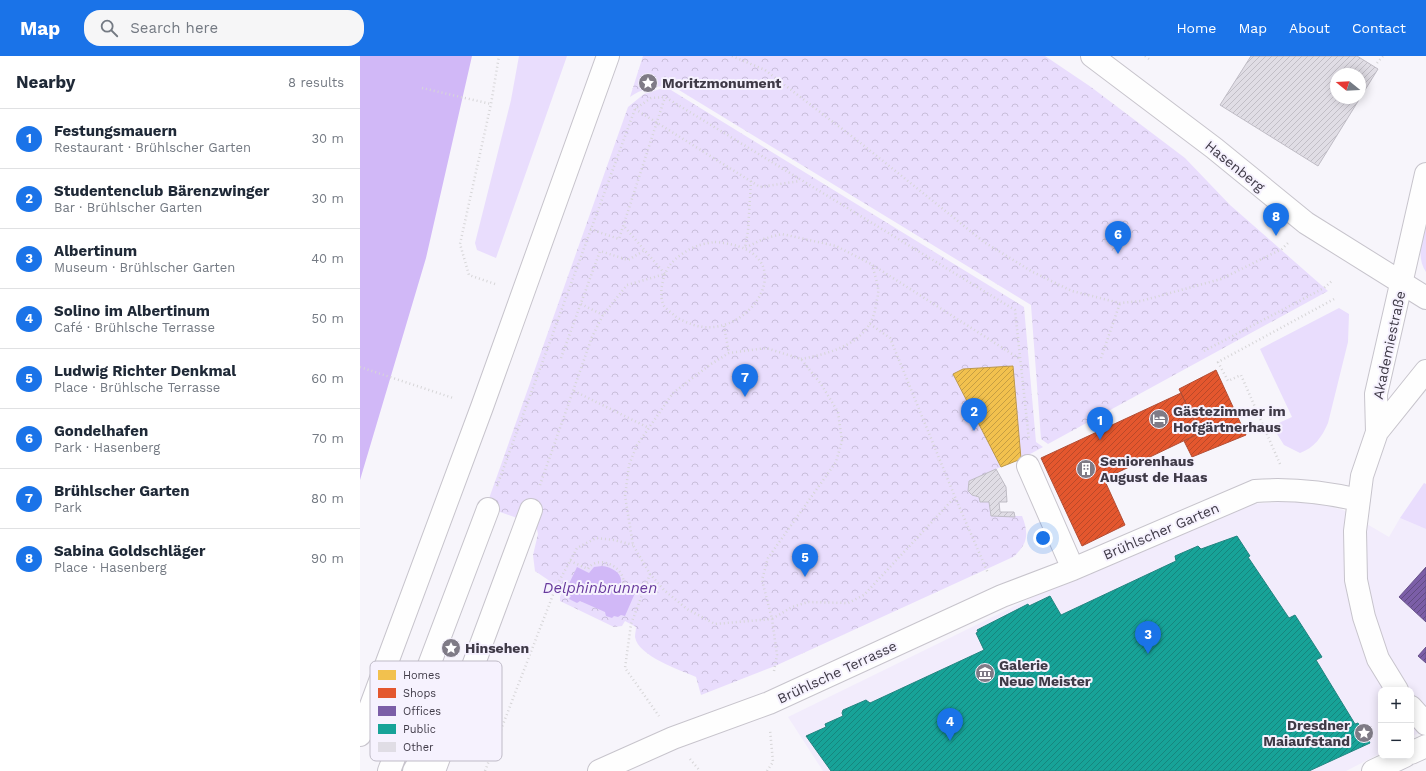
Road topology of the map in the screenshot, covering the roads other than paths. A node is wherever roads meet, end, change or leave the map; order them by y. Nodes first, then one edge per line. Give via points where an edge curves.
1 (608, 56) edge
2 (1092, 56) edge
3 (1426, 174) edge
4 (1402, 282) junction
5 (1426, 298) edge
6 (1426, 371) edge
7 (1377, 432) junction
8 (1028, 466) road end
9 (1359, 500) junction
10 (488, 509) road end
11 (531, 510) road end
12 (1073, 568) junction
13 (388, 661) edge
14 (431, 661) edge
15 (475, 661) edge
16 (1395, 687) edge
17 (370, 708) edge
18 (1414, 710) edge
19 (1426, 724) edge
20 (360, 735) edge
21 (1426, 746) edge
22 (1414, 752) edge
23 (1399, 759) edge
24 (394, 761) edge
25 (420, 761) edge
26 (438, 761) edge
27 (390, 771) edge
28 (414, 771) edge
29 (434, 771) edge
30 (599, 771) edge
31 (1373, 771) edge

1 - 13 street
2 - 4 street, Hasenberg via 1214,148 1306,223
3 - 4 street, Akademiestraße
4 - 5 street, Akademiestraße
4 - 7 street, Akademiestraße via 1376,394
6 - 7 street, Akademiestraße
7 - 9 street, Akademiestraße via 1362,476
8 - 12 street
9 - 12 street, Brühlscher Garten via 1327,493 1279,489 1255,491
9 - 16 street, Akademiestraße via 1355,532 1358,587 1364,617 1378,658
10 - 14 street
11 - 15 street
12 - 30 street, Brühlsche Terrasse via 1002,596 769,703 673,738
17 - 20 street
18 - 19 street
21 - 22 street
23 - 31 street
24 - 27 street
25 - 28 street
26 - 29 street

